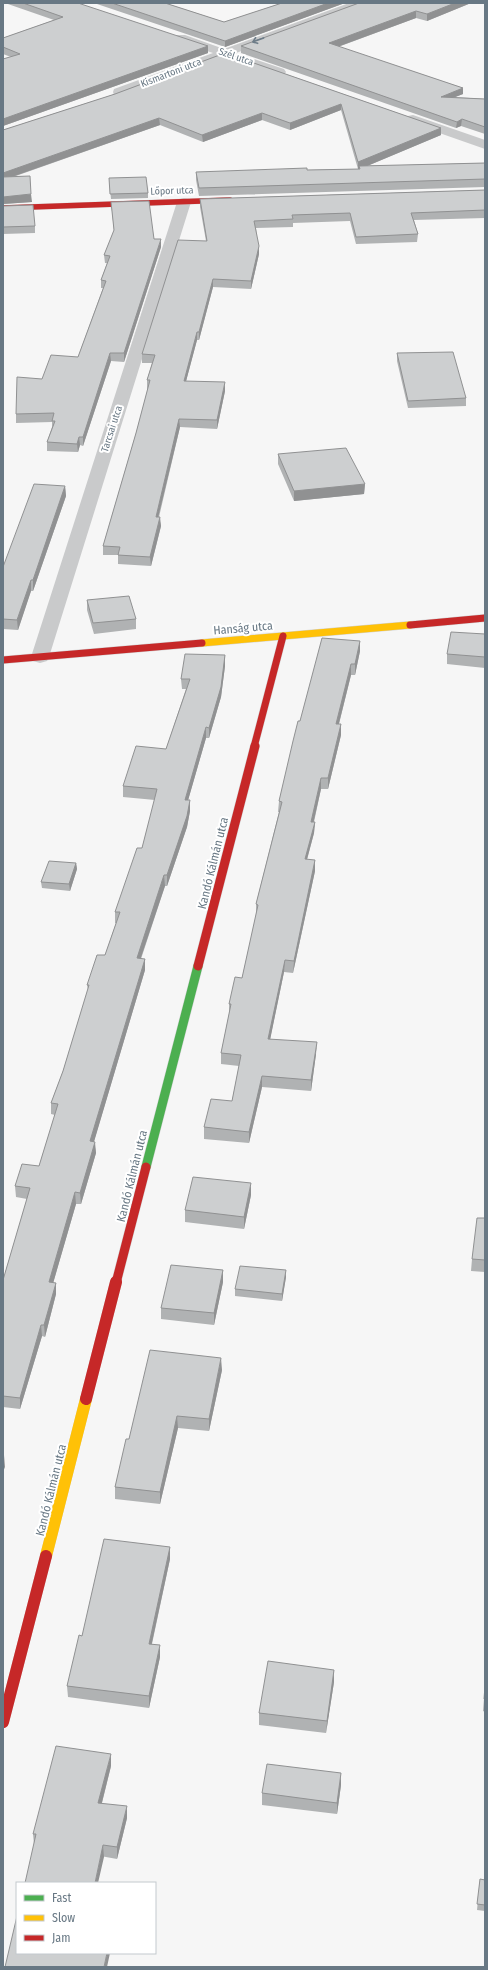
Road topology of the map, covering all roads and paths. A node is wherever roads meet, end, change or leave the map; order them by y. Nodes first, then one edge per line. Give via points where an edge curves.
1 (360, 3) edge
2 (173, 35) edge
3 (224, 52) junction
4 (291, 76) edge
5 (110, 96) edge
6 (403, 116) edge
7 (485, 145) edge
8 (240, 200) edge
9 (184, 202) junction
10 (3, 208) edge
11 (485, 618) edge
12 (284, 636) junction
13 (40, 657) junction
14 (3, 660) edge
15 (3, 1722) edge

1 -> 3 street, Kismartoni utca
2 - 3 street, Szél utca
3 - 4 street, Szél utca
3 - 5 street, Kismartoni utca
6 - 7 street
8 - 9 street, Lőpor utca
9 - 10 street, Lőpor utca
9 - 13 street, Tarcsai utca
11 - 12 street, Hanság utca
12 - 13 street, Hanság utca
12 - 15 street, Kandó Kálmán utca
13 - 14 street, Hanság utca

